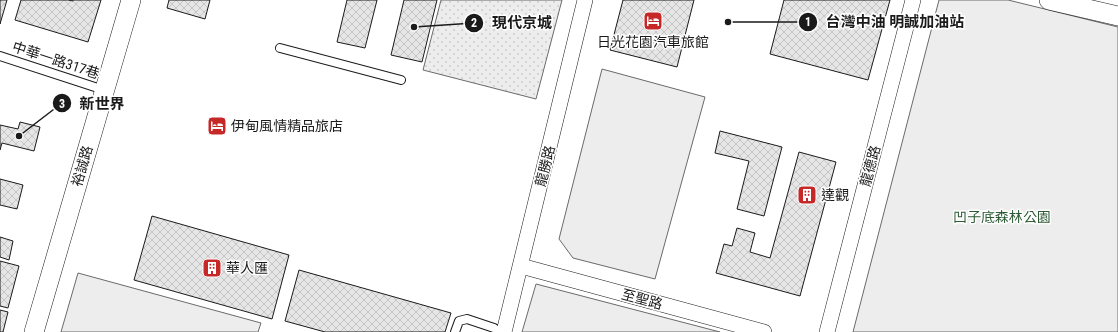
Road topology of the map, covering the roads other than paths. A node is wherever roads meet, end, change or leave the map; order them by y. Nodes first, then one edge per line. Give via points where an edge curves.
1 (131, 0) edge
2 (585, 0) edge
3 (913, 0) edge
4 (1049, 0) edge
5 (1118, 16) edge
6 (280, 48) dead end
7 (0, 56) edge
8 (401, 80) dead end
9 (104, 90) junction
10 (521, 266) junction
11 (34, 332) edge
12 (455, 332) edge
13 (499, 332) edge
14 (504, 332) edge
15 (764, 332) edge
16 (827, 332) edge

1 - 9 street, 裕誠路
2 - 10 street, 龍勝路
3 - 16 street, 龍德路
4 - 5 street
6 - 8 lane
7 - 9 lane, 中華一路317巷
9 - 11 street, 裕誠路
10 - 14 street, 龍勝路
10 - 15 street, 至聖路
12 - 13 lane via 459,322 467,319

